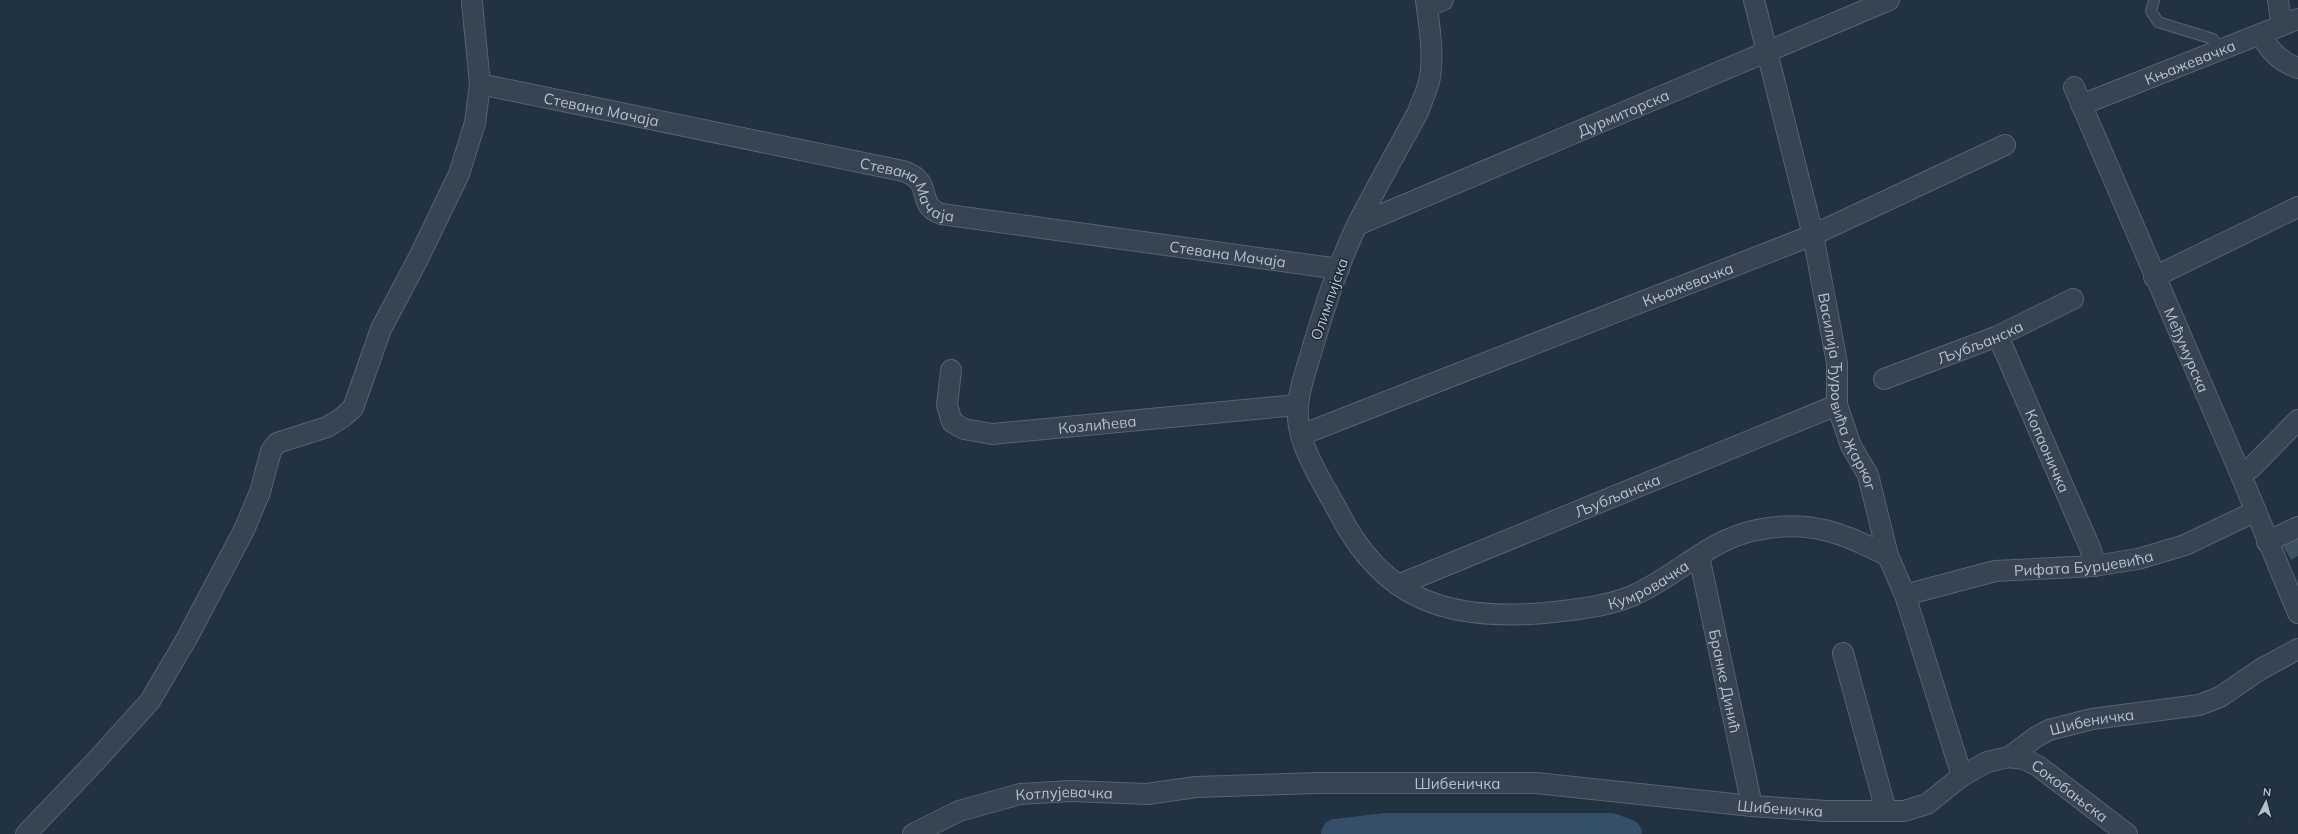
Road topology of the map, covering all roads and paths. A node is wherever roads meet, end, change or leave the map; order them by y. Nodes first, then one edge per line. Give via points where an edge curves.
1 (1754, 0) edge
2 (1889, 0) edge
3 (2154, 0) edge
4 (2278, 0) edge
5 (1432, 2) edge
6 (472, 3) dead end
7 (2292, 21) edge
8 (2261, 35) junction
9 (2222, 50) junction
10 (1767, 52) junction
11 (2298, 68) edge
12 (480, 84) junction
13 (2074, 87) dead end
14 (2081, 106) junction
15 (2004, 145) dead end
16 (2293, 209) edge
17 (1357, 225) junction
18 (1813, 235) junction
19 (1339, 269) junction
20 (2154, 277) junction
21 (2073, 299) dead end
22 (1998, 336) junction
23 (951, 370) dead end
24 (1884, 379) dead end
25 (1837, 404) junction
26 (1297, 406) junction
27 (2298, 420) edge
28 (1301, 435) junction
29 (2240, 473) junction
30 (2256, 512) junction
31 (2298, 527) edge
32 (2267, 542) junction
33 (1699, 556) junction
34 (1888, 556) junction
35 (2094, 566) junction
36 (1398, 586) junction
37 (1906, 595) junction
38 (2298, 613) edge
39 (2298, 649) edge
40 (1843, 653) dead end
41 (2009, 757) junction
42 (1962, 776) junction
43 (1222, 786) joint
44 (1752, 806) junction
45 (1886, 811) junction
46 (26, 834) edge
47 (913, 834) edge
48 (2128, 834) edge

1 - 10 street, Василија Ђуровића Жарког
2 - 10 street, Дурмиторска
3 - 9 lane via 2151,11 2158,22 2213,39
4 - 7 street via 2280,14
5 - 17 street, Олимпијска via 1432,54 1426,92 1418,112
6 - 12 street
7 - 8 street, Књажевачка
8 - 9 street, Књажевачка
8 - 11 street via 2269,49 2284,63
9 - 14 street, Књажевачка
10 - 17 street, Дурмиторска
10 - 18 street, Василија Ђуровића Жарког
12 - 19 street, Стевана Мачаја via 903,171 917,177 927,204 941,214
12 - 46 street via 475,122 459,174 381,329 353,408 327,427 277,443 271,451 260,492 244,530 150,701
13 - 14 street, Међумурска
14 - 20 street, Међумурска
15 - 18 street, Књажевачка
16 - 20 street
17 - 19 street, Олимпијска
18 - 25 street, Василија Ђуровића Жарког via 1836,364
18 - 28 street, Књажевачка
19 - 26 street, Олимпијска via 1313,346
20 - 29 street, Међумурска
21 - 22 street, Љубљанска
22 - 24 street, Љубљанска
22 - 35 street, Копаоничка via 2091,550
23 - 26 street, Козлићева via 946,405 952,422 964,429 992,434
25 - 34 street, Василија Ђуровића Жарког via 1851,446 1868,475
25 - 36 street, Љубљанска
26 - 28 street, Олимпијска
27 - 29 street via 2251,468
28 - 36 street, Олимпијска via 1343,521 1366,555
29 - 30 street, Међумурска
30 - 32 street, Међумурска
30 - 35 street, Рифата Бурџевића via 2185,544 2138,559
31 - 32 street
32 - 38 street, Међумурска
33 - 34 street, Кумровачка via 1722,540 1738,534 1790,526 1826,529 1852,537
33 - 36 street, Кумровачка via 1630,597 1568,611 1506,616 1466,613 1432,603
33 - 44 street, Бранке Динић
34 - 37 street, Василија Ђуровића Жарког
35 - 37 street, Рифата Бурџевића via 1995,571
37 - 42 street, Василија Ђуровића Жарког
39 - 41 street, Шибеничка via 2261,669 2220,697 2199,705 2092,719 2049,730
40 - 45 street
41 - 42 street, Шибеничка via 1987,762
41 - 48 street, Сокобањска via 2024,759 2038,766
42 - 45 street, Шибеничка via 1927,804 1904,811
43 - 44 street, Шибеничка via 1418,782 1536,783
43 - 47 street, Котлујевачка via 1147,794 1071,791 1020,794 959,811
44 - 45 street, Шибеничка via 1826,811

